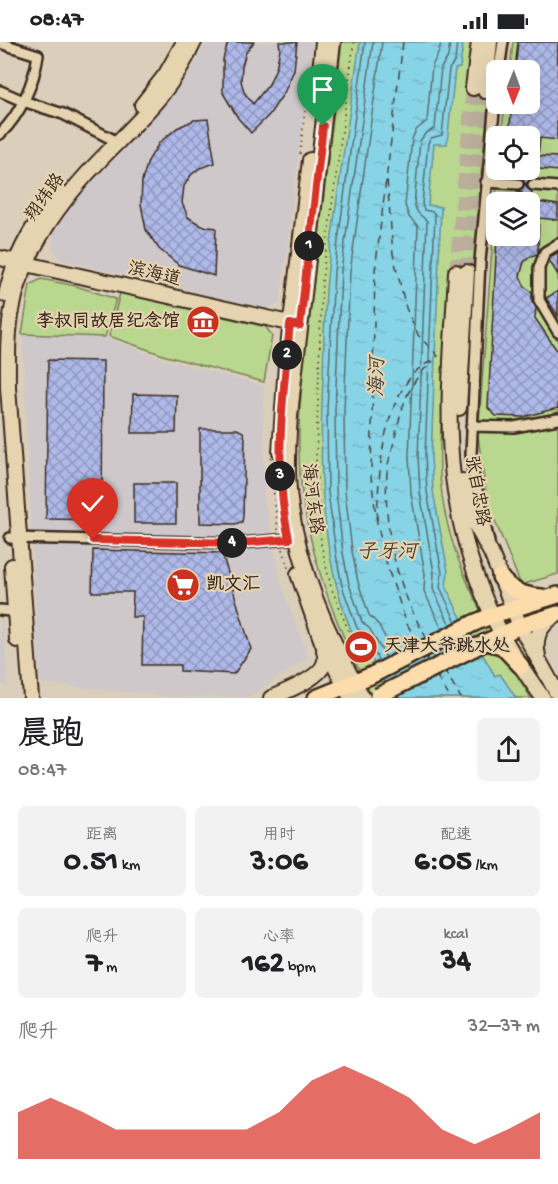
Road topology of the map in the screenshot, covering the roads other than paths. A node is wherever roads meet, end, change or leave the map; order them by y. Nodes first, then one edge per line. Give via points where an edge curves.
1 (184, 42) edge
2 (194, 42) edge
3 (323, 42) edge
4 (333, 42) edge
5 (479, 42) edge
6 (490, 42) edge
7 (503, 42) edge
8 (0, 43) edge
9 (500, 60) edge
10 (485, 90) edge
11 (0, 91) edge
12 (23, 101) junction
13 (0, 134) edge
14 (113, 141) junction
15 (486, 182) junction
16 (518, 184) dead end
17 (533, 185) dead end
18 (558, 187) edge
19 (558, 244) edge
20 (0, 258) edge
21 (22, 263) junction
22 (295, 325) junction
23 (558, 332) edge
24 (0, 340) edge
25 (0, 391) edge
26 (558, 419) edge
27 (471, 426) junction
28 (15, 538) junction
29 (289, 539) junction
30 (491, 553) junction
31 (500, 577) junction
32 (554, 596) edge
33 (513, 608) junction
34 (0, 610) edge
35 (20, 612) junction
36 (557, 614) edge
37 (494, 618) junction
38 (512, 630) junction
39 (322, 642) junction
40 (486, 642) junction
41 (539, 661) junction
42 (521, 666) junction
43 (347, 691) edge
44 (558, 695) edge
45 (372, 697) edge
46 (21, 698) edge
47 (31, 698) edge
48 (271, 698) edge
49 (316, 698) edge
50 (324, 698) edge
51 (543, 698) edge

1 - 14 street, 翔纬路 via 151,95
2 - 14 street, 翔纬路 via 162,97
3 - 22 street, 海河东路
4 - 22 street, 海河东路
5 - 10 street
6 - 10 street
7 - 9 street
8 - 12 street via 38,55 35,74
10 - 15 street
11 - 12 street
12 - 13 street
12 - 14 street via 63,114
14 - 21 street, 翔纬路 via 58,208
15 - 16 street
15 - 27 street
17 - 18 street
19 - 23 street via 545,252 539,268 538,300
20 - 21 street, 滨海道
21 - 22 street, 滨海道
21 - 24 street, 翔纬路 via 7,290
21 - 28 street, 翔纬路 via 8,352
22 - 29 street, 海河东路 via 281,421 283,509
22 - 43 street, 海河东路 via 288,459 291,508 303,563 334,642
25 - 28 street, 翔纬路
26 - 27 street via 514,427
27 - 30 street via 472,472
28 - 29 street via 241,543
28 - 35 street, 翔纬路
29 - 39 street, 海河东路
30 - 31 street, 张自忠路
30 - 37 street, 张自忠路 via 472,517 461,475 461,272 451,378 453,476 471,556
31 - 32 main road via 517,592 534,597
31 - 33 street, 张自忠路
32 - 33 main road
33 - 37 main road
33 - 38 street, 张自忠路
34 - 35 street
35 - 46 street, 翔纬路
35 - 47 street, 翔纬路
36 - 38 main road
36 - 41 street via 538,633
37 - 38 street, 张自忠路
37 - 43 main road, bridge via 474,623 370,672
38 - 40 main road
38 - 41 street
38 - 42 street, 张自忠路
39 - 43 street, 海河东路
39 - 48 street via 325,664 320,671
40 - 42 main road via 501,646
40 - 45 main road, bridge
41 - 44 street
42 - 51 street, 张自忠路
43 - 45 street, 海河东路
43 - 49 main road
43 - 50 street

